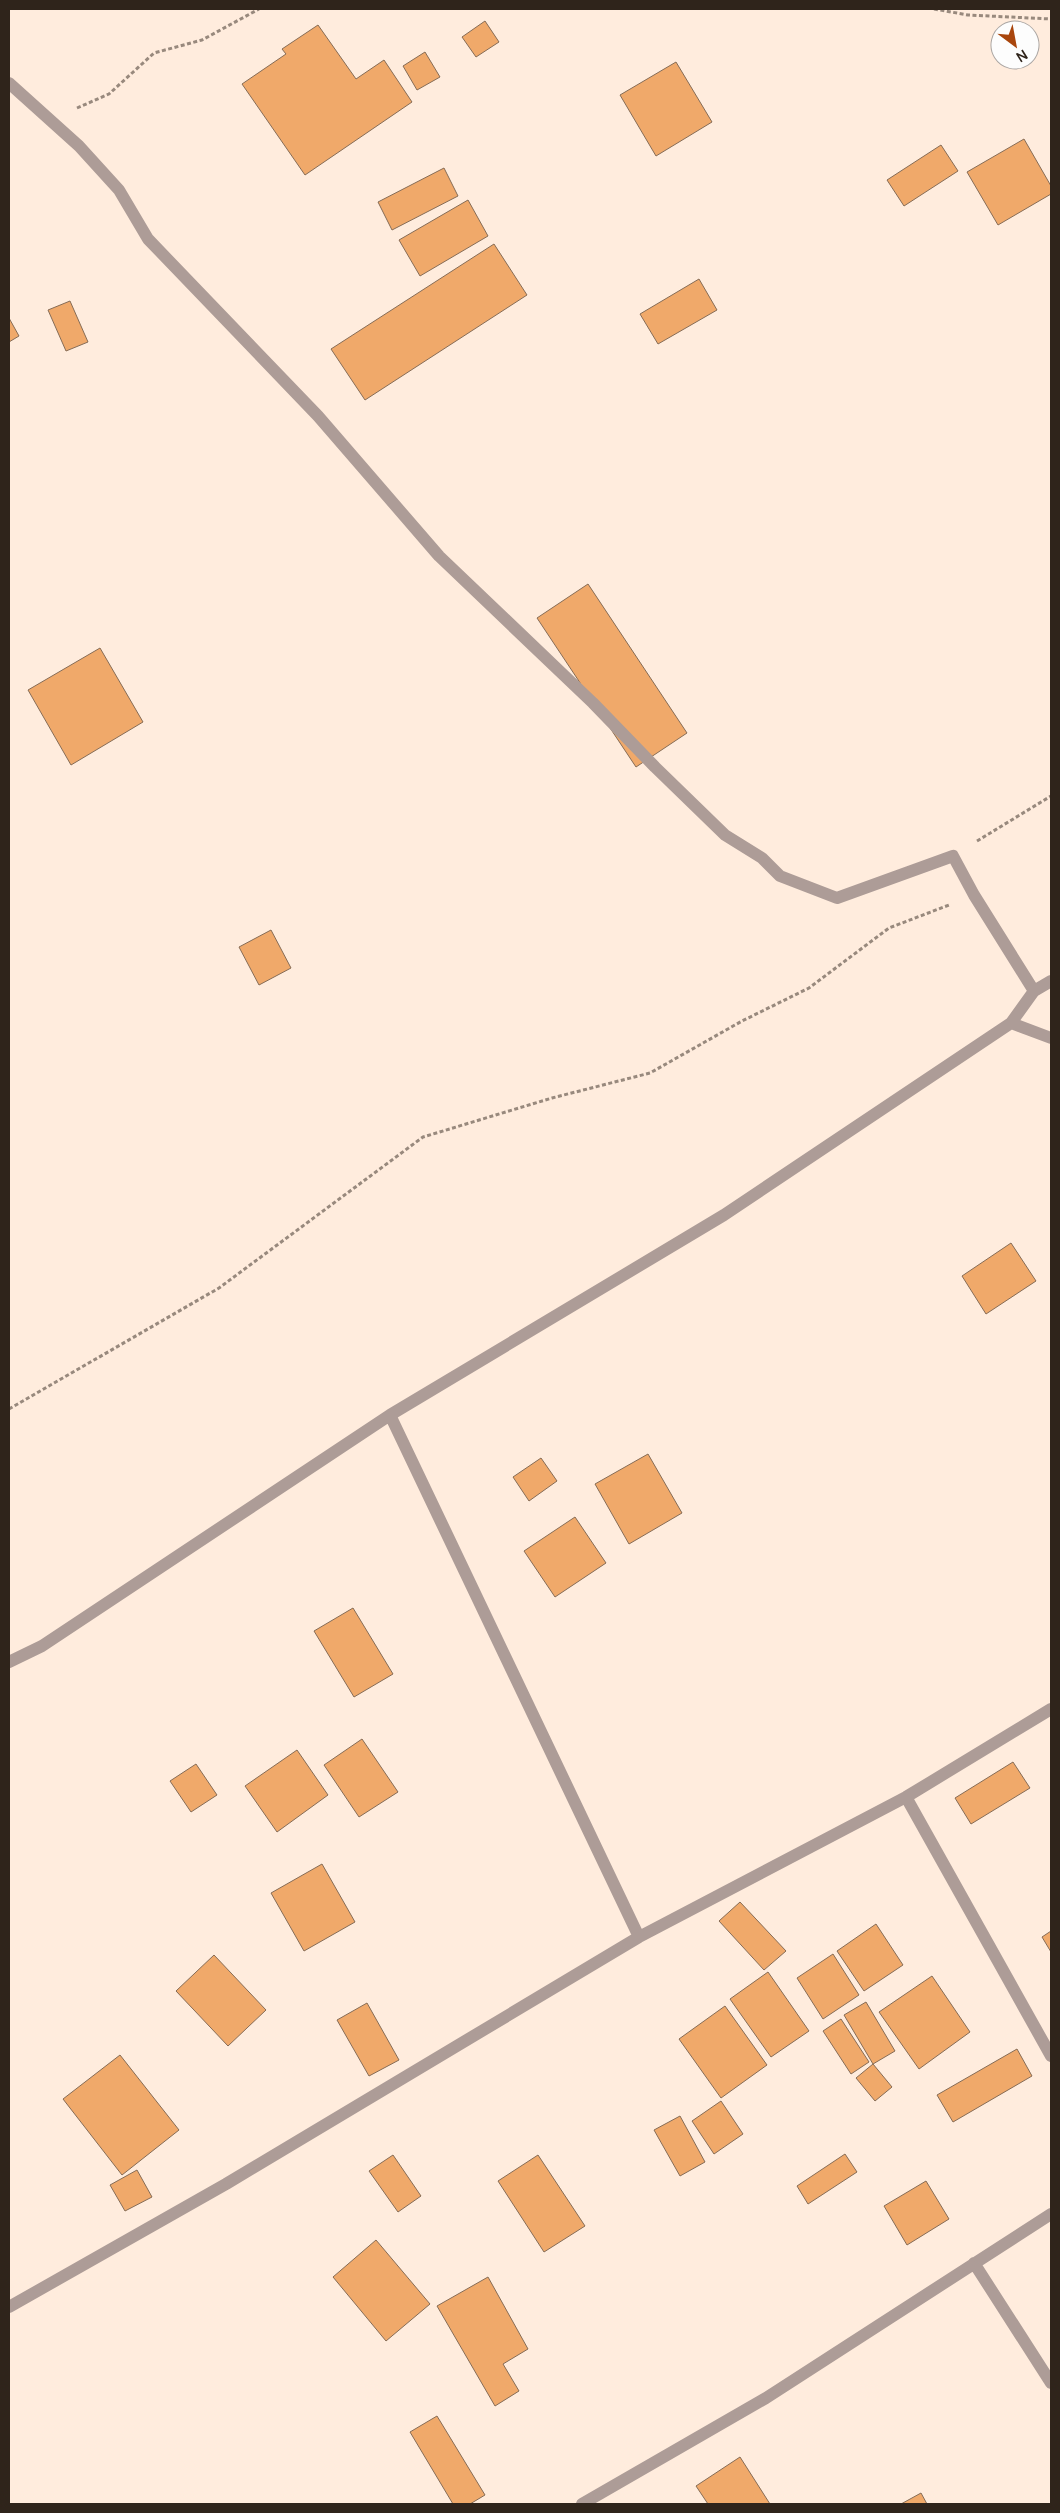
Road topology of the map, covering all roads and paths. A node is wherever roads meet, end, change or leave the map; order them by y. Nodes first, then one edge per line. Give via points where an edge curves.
1 (259, 9) edge
2 (934, 9) edge
3 (1051, 19) edge
4 (9, 83) edge
5 (52, 120) junction
6 (1051, 796) edge
7 (953, 856) junction
8 (974, 896) junction
9 (1051, 981) edge
10 (1034, 990) junction
11 (1011, 1023) junction
12 (1051, 1038) edge
13 (9, 1408) edge
14 (390, 1415) junction
15 (9, 1662) edge
16 (1051, 1709) edge
17 (906, 1797) junction
18 (639, 1937) junction
19 (1051, 2056) edge
20 (1051, 2214) edge
21 (974, 2263) junction
22 (9, 2307) edge
23 (1051, 2383) edge
24 (582, 2504) edge

1 - 5 path via 202,40 154,53 109,94
2 - 3 path via 968,15
4 - 5 street
5 - 7 street via 119,190 161,253 312,409 439,556 725,835 762,858 780,876 837,898
6 - 7 path
7 - 8 street
8 - 10 street
8 - 13 path via 889,928 809,988 650,1073 552,1098 423,1137 219,1288
9 - 10 street
10 - 11 street
11 - 12 street
11 - 14 street via 724,1214
14 - 15 street via 42,1646
14 - 18 street
16 - 17 street
17 - 18 street
17 - 19 street
18 - 22 street via 226,2184
20 - 21 street
21 - 23 street
21 - 24 street via 766,2398

